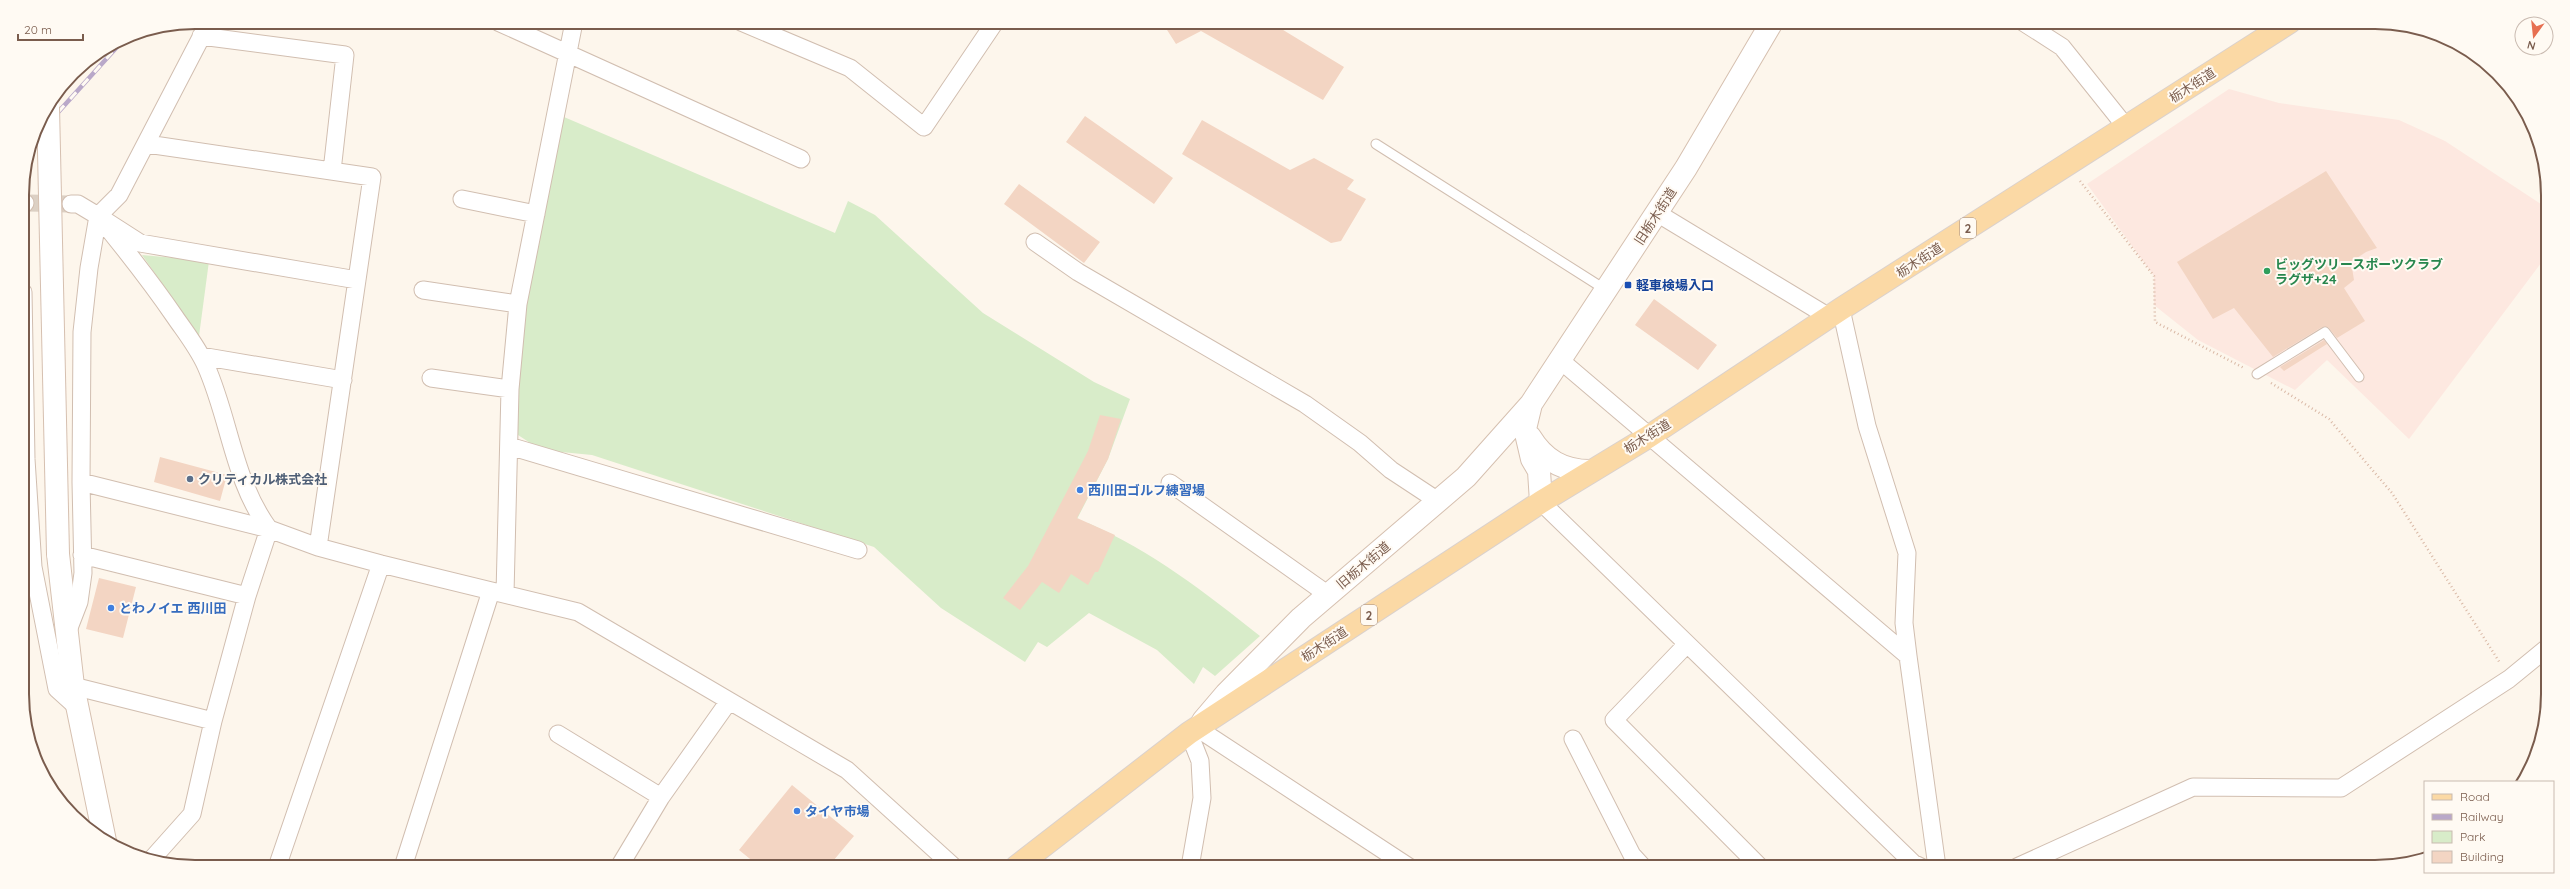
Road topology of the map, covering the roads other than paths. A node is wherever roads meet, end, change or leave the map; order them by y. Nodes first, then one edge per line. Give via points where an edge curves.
1 (205, 29) edge
2 (513, 29) edge
3 (573, 29) edge
4 (758, 29) edge
5 (990, 29) edge
6 (1768, 29) edge
7 (2035, 29) edge
8 (2279, 29) edge
9 (568, 54) junction
10 (48, 118) edge
11 (2126, 127) junction
12 (147, 144) junction
13 (1376, 144) dead end
14 (801, 159) dead end
15 (332, 171) junction
16 (462, 199) dead end
17 (71, 204) tunnel mouth
18 (1657, 213) junction
19 (536, 214) junction
20 (98, 216) junction
21 (1035, 242) dead end
22 (357, 280) junction
23 (423, 290) dead end
24 (1606, 290) junction
25 (518, 304) junction
26 (1835, 313) junction
27 (201, 356) junction
28 (1560, 360) junction
29 (2257, 374) road end
30 (2359, 377) dead end
31 (431, 378) dead end
32 (343, 380) junction
33 (510, 389) junction
34 (1531, 404) junction
35 (1525, 429) junction
36 (1648, 436) junction
37 (509, 446) junction
38 (1590, 471) junction
39 (81, 482) junction
40 (1170, 483) dead end
41 (1438, 501) junction
42 (1541, 502) junction
43 (29, 512) edge
44 (269, 529) junction
45 (318, 547) junction
46 (858, 550) dead end
47 (82, 554) junction
48 (381, 564) junction
49 (498, 592) junction
50 (1327, 594) junction
51 (247, 596) junction
52 (66, 633) junction
53 (1687, 644) junction
54 (2541, 653) edge
55 (1908, 656) junction
56 (73, 686) junction
57 (730, 701) junction
58 (78, 708) junction
59 (213, 722) junction
60 (1193, 731) junction
61 (558, 734) dead end
62 (1573, 739) dead end
63 (661, 797) junction
64 (103, 832) edge
65 (155, 855) edge
66 (283, 860) edge
67 (405, 860) edge
68 (623, 860) edge
69 (946, 860) edge
70 (1025, 860) edge
71 (1191, 860) edge
72 (1398, 860) edge
73 (1637, 860) edge
74 (1753, 860) edge
75 (1910, 860) edge
76 (1936, 860) edge
77 (2032, 860) edge

1 - 12 street
1 - 15 street via 345,55
2 - 9 street
3 - 9 street
4 - 5 street via 850,68 924,127
6 - 18 main road, 旧栃木街道
7 - 11 street via 2062,47
8 - 11 main road, 栃木街道 / 2
9 - 14 street
9 - 19 street
10 - 52 main road, bridge via 58,554
11 - 26 main road, 栃木街道 / 2
12 - 15 street
12 - 20 street via 119,195
13 - 24 lane
15 - 22 street via 372,176
16 - 19 street
17 - 20 street via 78,204
18 - 24 main road, 旧栃木街道
18 - 26 street
19 - 25 street
20 - 22 street via 140,243
20 - 27 street via 139,265
20 - 39 street via 82,332
21 - 41 street via 1078,272 1305,404 1360,443 1391,470
22 - 32 street
23 - 25 street
24 - 28 main road, 旧栃木街道
25 - 33 street
26 - 36 main road, 栃木街道 / 2
26 - 55 street via 1907,553 1904,623
27 - 32 street
27 - 44 street via 219,401 242,480 252,504
28 - 34 main road, 旧栃木街道
28 - 36 street
29 - 30 lane via 2325,332
31 - 33 street
32 - 45 street
33 - 37 street
34 - 35 main road, 旧栃木街道
34 - 41 main road, 旧栃木街道 via 1466,476
34 - 50 main road via 1509,439 1470,487 1344,594 1333,597
35 - 38 main road via 1537,448 1559,466 1574,471
35 - 42 main road, 旧栃木街道 via 1532,459 1539,471
36 - 38 main road, 栃木街道 / 2
36 - 55 street
37 - 46 street
37 - 49 street
38 - 42 main road, 栃木街道 / 2
39 - 44 street
39 - 47 street
40 - 50 street
41 - 50 main road, 旧栃木街道
42 - 53 street
42 - 60 main road, 栃木街道 / 2
43 - 58 street via 37,593 57,689
44 - 45 street
44 - 51 street
45 - 48 street
47 - 51 street
47 - 52 street via 79,602
48 - 49 street
48 - 66 street
49 - 57 street via 578,612
49 - 67 street
50 - 60 main road, 旧栃木街道 via 1257,662
51 - 59 street
52 - 56 main road
53 - 74 street via 1614,720
53 - 75 street
54 - 77 street via 2509,679 2341,788 2193,787
55 - 76 street
56 - 58 main road
56 - 59 street
57 - 63 street
57 - 69 street via 847,770
58 - 64 main road
59 - 65 street via 192,814
60 - 70 main road, 栃木街道 / 2
60 - 71 street via 1200,761 1202,798
60 - 72 street
61 - 63 street
62 - 73 street
63 - 68 street

